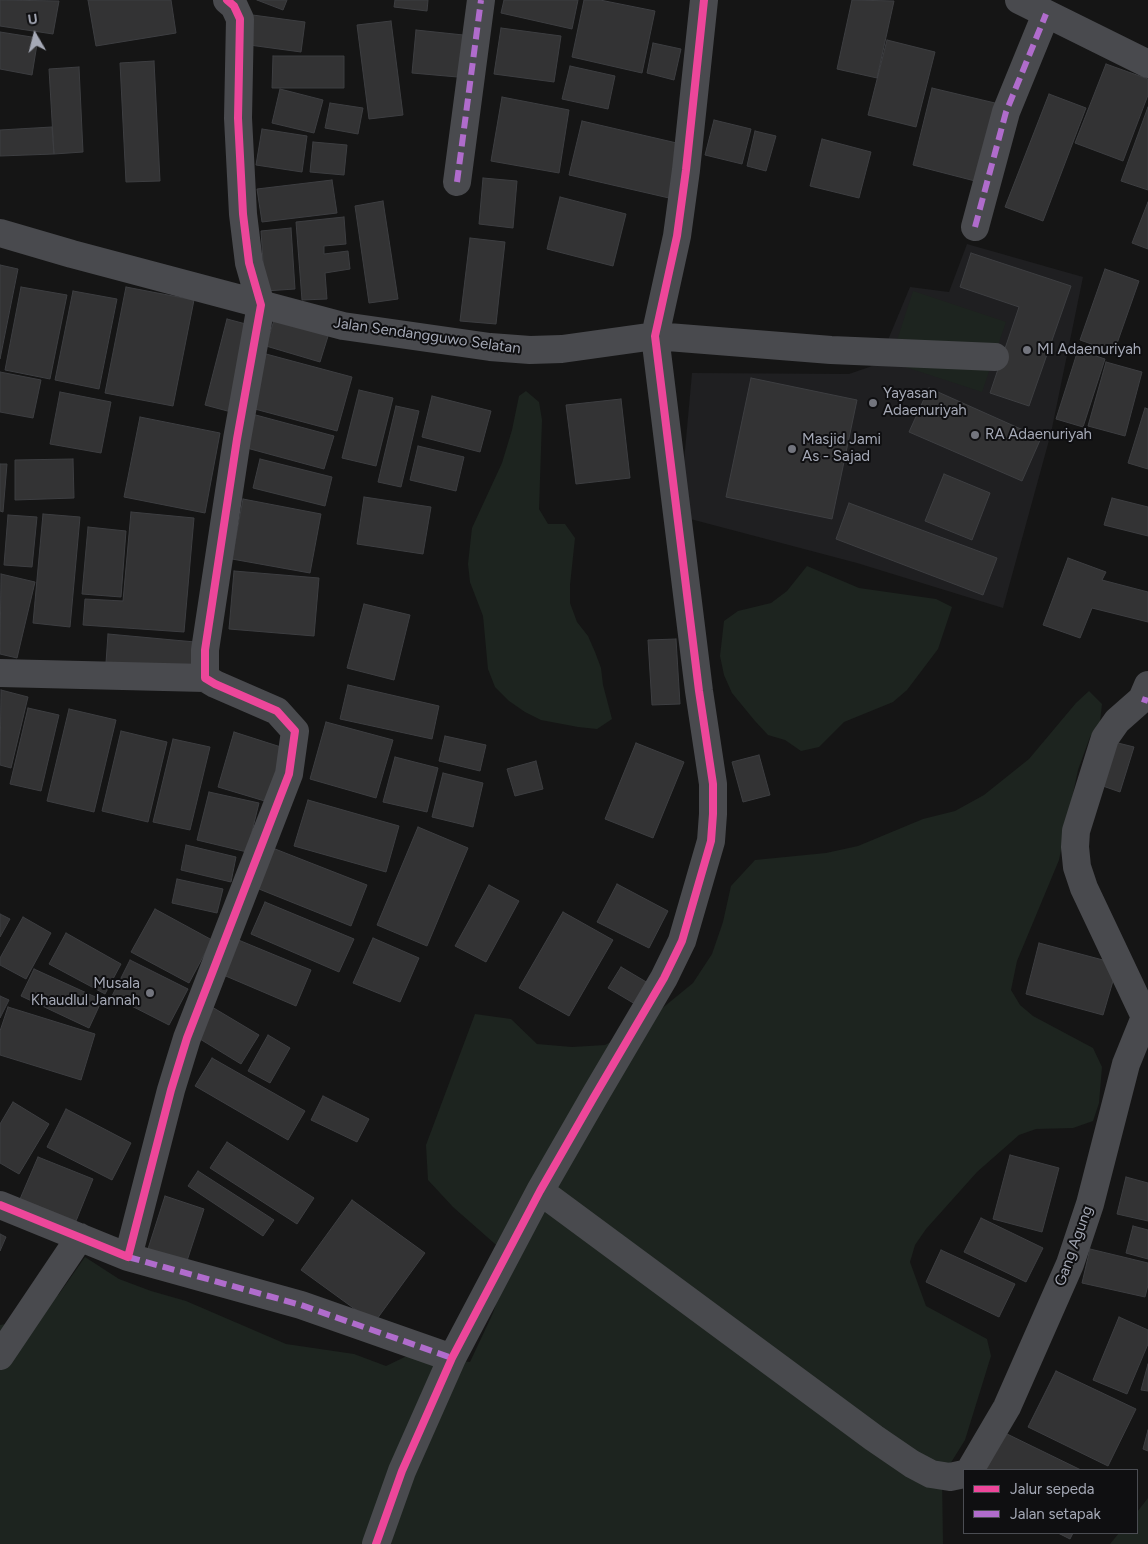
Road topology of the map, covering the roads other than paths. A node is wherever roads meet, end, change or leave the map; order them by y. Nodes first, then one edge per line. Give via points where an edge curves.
1 (227, 0) edge
2 (481, 0) edge
3 (704, 0) edge
4 (1019, 0) edge
5 (1046, 14) junction
6 (1148, 64) edge
7 (456, 182) dead end
8 (976, 227) dead end
9 (0, 233) edge
10 (261, 305) junction
11 (655, 336) junction
12 (995, 357) dead end
13 (0, 673) edge
14 (205, 678) junction
15 (1146, 695) edge
16 (1147, 1018) edge
17 (540, 1191) junction
18 (0, 1205) edge
19 (80, 1237) junction
20 (128, 1257) junction
21 (0, 1356) edge
22 (452, 1358) junction
23 (971, 1469) edge
24 (963, 1472) edge
25 (376, 1544) edge

1 - 10 street via 240,19 238,118 243,214 249,263
2 - 7 street
3 - 11 street via 677,236
4 - 5 street
5 - 6 street
5 - 8 street via 1006,112
9 - 10 street, Jalan Sendangguwo Selatan
10 - 11 street, Jalan Sendangguwo Selatan via 343,326 490,347 562,349
10 - 14 street via 204,650
11 - 12 street, Jalan Sendangguwo Selatan via 830,350
11 - 17 street via 712,784 711,841 682,941 664,978
13 - 14 street
14 - 20 street via 277,711 295,731 289,774 186,1038
15 - 16 street via 1117,721 1106,738 1076,831 1075,847 1084,888
16 - 23 street, Gang Agung via 1126,1064 1090,1204 1070,1264 1007,1407
17 - 22 street
17 - 24 street via 889,1448 931,1474 950,1477
18 - 19 street
19 - 20 street
19 - 21 street
20 - 22 street via 301,1305
22 - 25 street via 402,1470

